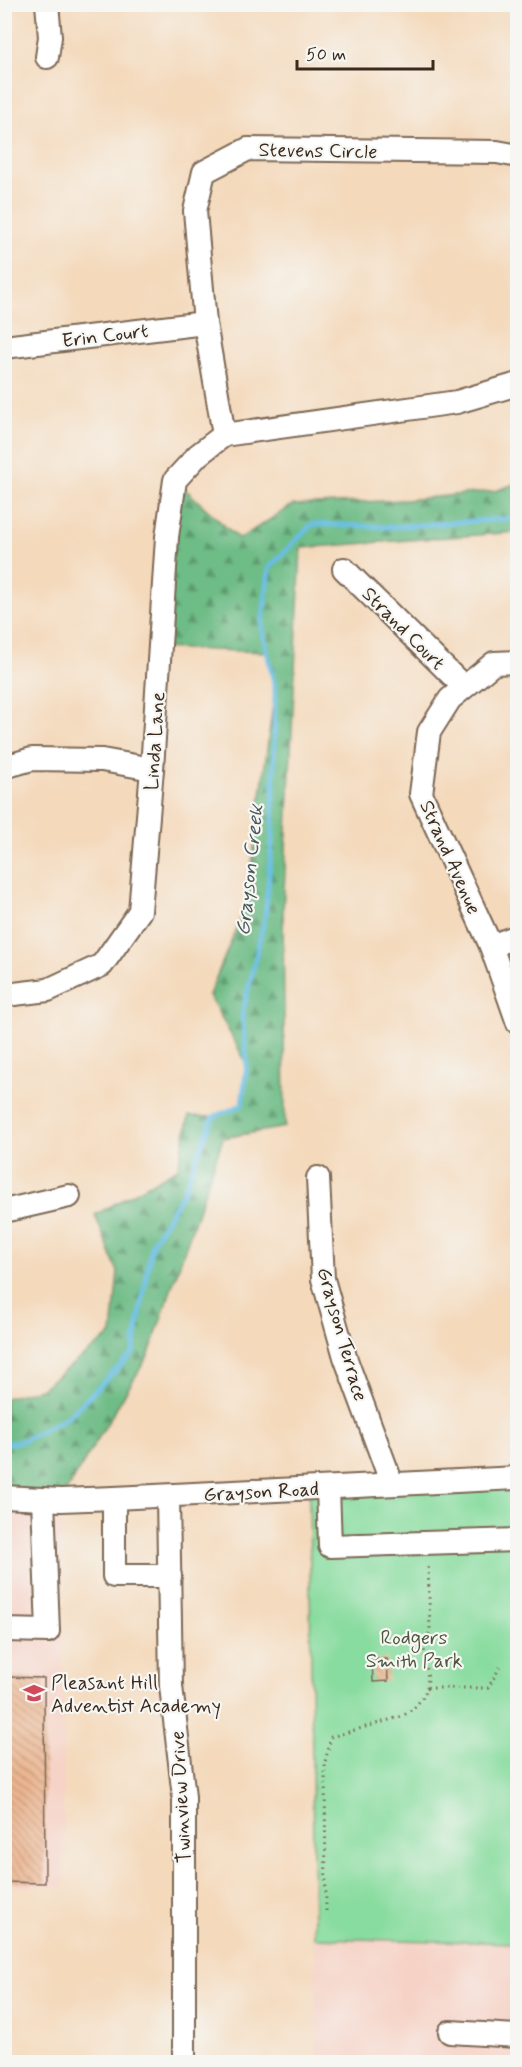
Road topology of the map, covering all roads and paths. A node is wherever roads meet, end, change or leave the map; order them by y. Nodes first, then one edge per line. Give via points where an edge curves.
1 (47, 4) edge
2 (47, 57) dead end
3 (518, 156) edge
4 (205, 323) junction
5 (4, 347) edge
6 (518, 384) edge
7 (224, 435) junction
8 (344, 569) dead end
9 (518, 662) edge
10 (464, 687) junction
11 (4, 767) edge
12 (152, 769) junction
13 (518, 936) edge
14 (491, 946) junction
15 (14, 994) dead end
16 (518, 1023) edge
17 (318, 1178) dead end
18 (69, 1196) dead end
19 (4, 1211) edge
20 (518, 1478) edge
21 (392, 1484) junction
22 (328, 1488) junction
23 (168, 1496) junction
24 (4, 1497) edge
25 (114, 1498) junction
26 (43, 1499) junction
27 (518, 1540) edge
28 (428, 1543) junction
29 (170, 1576) junction
30 (4, 1630) edge
31 (500, 1667) dead end
32 (427, 1688) junction
33 (326, 1911) dead end
34 (450, 2032) dead end
35 (518, 2036) edge
36 (184, 2062) edge

1 - 2 street
3 - 4 street, Stevens Circle via 497,152 249,148 213,167 204,172 195,211
4 - 5 street, Erin Court
4 - 7 street
6 - 7 street, Linda Lane via 457,402
7 - 12 street, Linda Lane via 175,480 167,537
8 - 10 street, Strand Court
9 - 10 street, Strand Avenue via 494,663
10 - 14 street, Strand Avenue via 450,699 429,732 421,794
11 - 12 street via 32,759 102,760
12 - 15 street, Linda Lane via 140,911 102,965 48,990
13 - 14 street
14 - 16 street, Strand Avenue
17 - 21 street, Grayson Terrace via 323,1279 345,1357
18 - 19 street
20 - 21 street, Grayson Road
21 - 22 street, Grayson Road
22 - 23 street, Grayson Road
22 - 28 street via 330,1546
23 - 25 street, Grayson Road
23 - 29 street, Twinview Drive
24 - 26 street, Grayson Road
25 - 26 street, Grayson Road
25 - 29 street via 114,1576
26 - 30 street via 48,1631
27 - 28 street
28 - 32 path via 430,1630 424,1649
29 - 36 street, Twinview Drive via 171,1686 184,1797
31 - 32 path via 488,1688
32 - 33 path via 414,1708 403,1716 331,1737 325,1762
34 - 35 street

